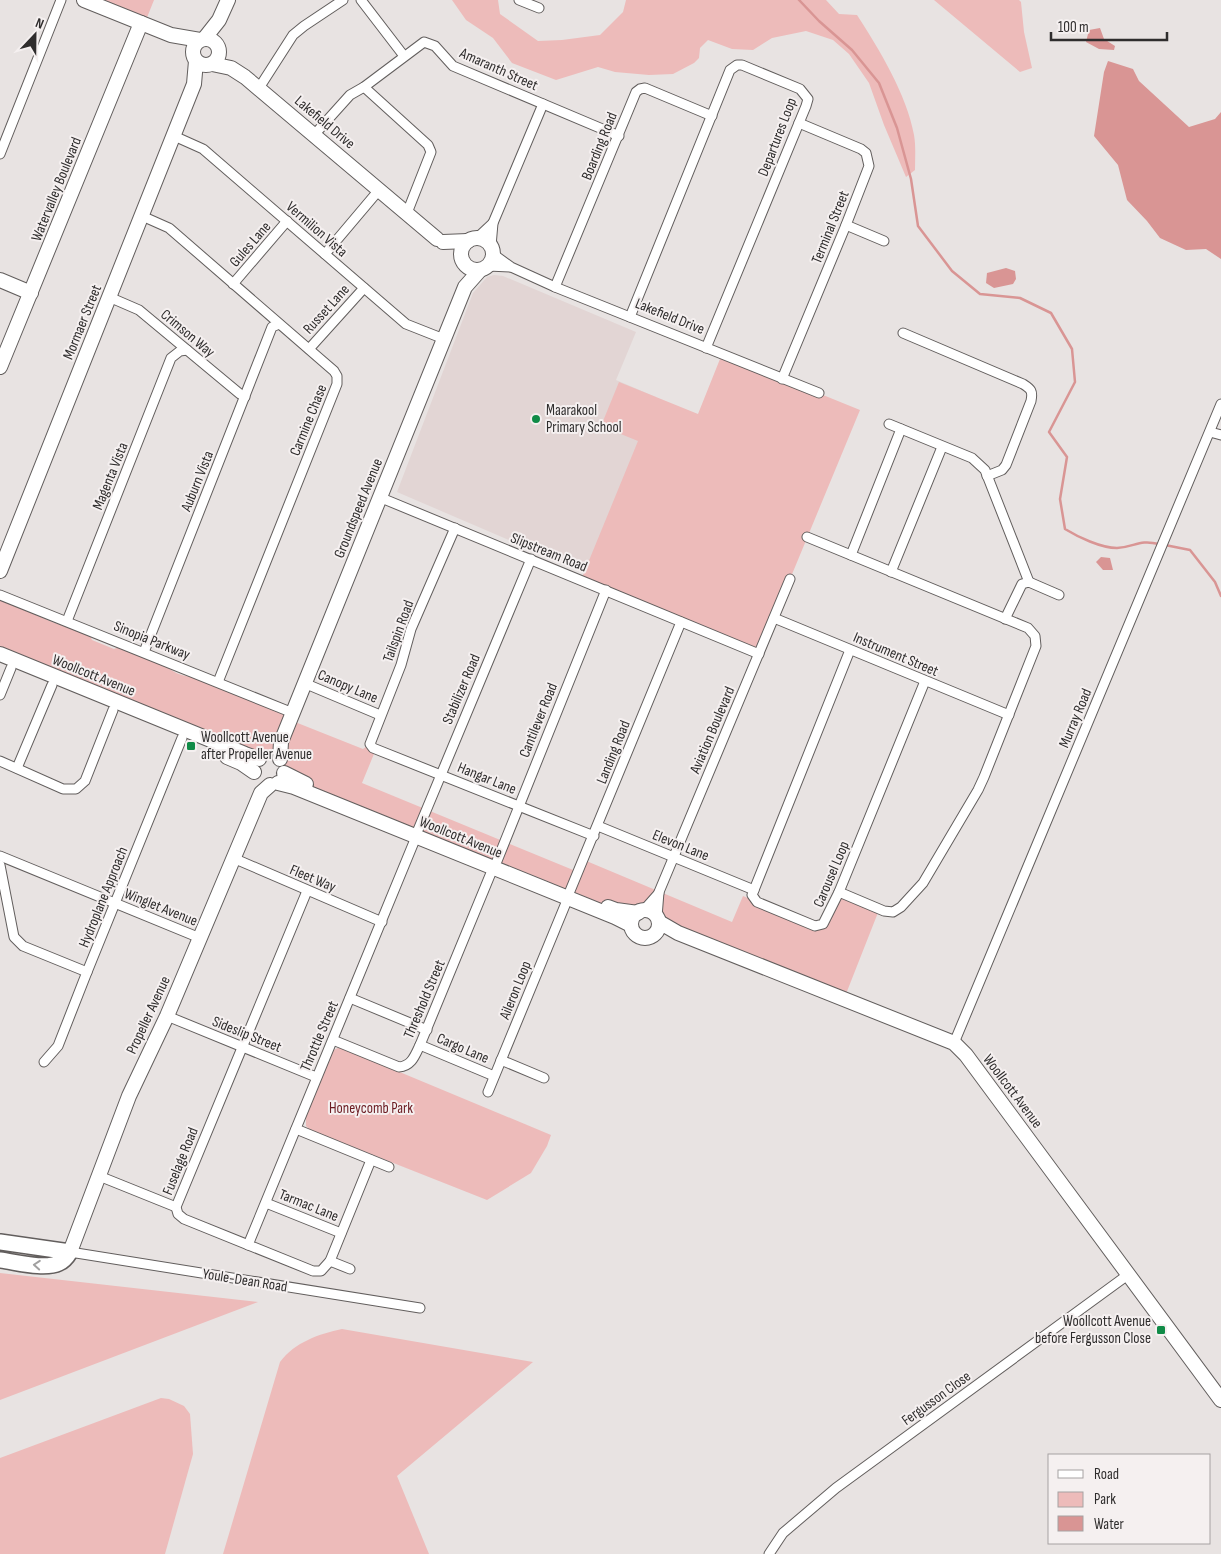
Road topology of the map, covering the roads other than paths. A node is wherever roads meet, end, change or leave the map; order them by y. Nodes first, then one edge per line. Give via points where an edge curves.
1 (61, 0) edge
2 (84, 0) edge
3 (228, 0) edge
4 (342, 0) edge
5 (361, 0) edge
6 (519, 0) edge
7 (539, 8) dead end
8 (219, 20) junction
9 (141, 23) junction
10 (172, 35) junction
11 (202, 40) junction
12 (404, 56) junction
13 (207, 57) junction
14 (364, 87) junction
15 (259, 88) junction
16 (543, 104) junction
17 (712, 116) junction
18 (799, 123) junction
19 (314, 135) junction
20 (174, 136) junction
21 (619, 136) junction
22 (0, 154) edge
23 (379, 190) junction
24 (407, 213) junction
25 (142, 216) junction
26 (287, 221) junction
27 (493, 223) junction
28 (846, 225) junction
29 (440, 240) junction
30 (473, 240) junction
31 (884, 241) dead end
32 (325, 254) junction
33 (463, 259) junction
34 (488, 259) junction
35 (511, 267) junction
36 (0, 280) edge
37 (233, 284) junction
38 (555, 287) junction
39 (364, 288) junction
40 (465, 288) junction
41 (31, 293) junction
42 (109, 297) junction
43 (630, 317) junction
44 (280, 324) junction
45 (903, 333) dead end
46 (444, 340) junction
47 (706, 348) junction
48 (187, 350) junction
49 (309, 350) junction
50 (0, 368) edge
51 (782, 378) junction
52 (819, 393) dead end
53 (245, 396) junction
54 (1221, 404) edge
55 (889, 424) dead end
56 (901, 429) junction
57 (1210, 432) junction
58 (1221, 435) edge
59 (942, 447) junction
60 (987, 476) junction
61 (379, 497) junction
62 (455, 528) junction
63 (807, 537) dead end
64 (851, 556) junction
65 (531, 560) junction
66 (0, 571) edge
67 (891, 572) junction
68 (790, 579) dead end
69 (1029, 582) junction
70 (606, 590) junction
71 (0, 595) edge
72 (1059, 595) dead end
73 (774, 618) junction
74 (1005, 619) junction
75 (67, 621) junction
76 (681, 622) junction
77 (850, 650) junction
78 (144, 652) junction
79 (0, 654) edge
80 (759, 654) junction
81 (5, 666) edge
82 (925, 681) junction
83 (218, 682) junction
84 (304, 683) junction
85 (52, 685) junction
86 (0, 695) edge
87 (113, 710) junction
88 (293, 712) junction
89 (380, 715) junction
90 (1009, 715) junction
91 (182, 738) junction
92 (370, 744) joint
93 (0, 761) edge
94 (17, 768) junction
95 (268, 773) junction
96 (440, 774) junction
97 (518, 805) junction
98 (598, 826) junction
99 (417, 833) junction
100 (594, 836) junction
101 (0, 856) edge
102 (674, 857) junction
103 (233, 858) junction
104 (495, 864) junction
105 (0, 865) edge
106 (754, 890) junction
107 (306, 891) junction
108 (659, 892) junction
109 (839, 892) junction
110 (569, 894) junction
111 (115, 903) junction
112 (637, 916) junction
113 (382, 922) junction
114 (658, 924) junction
115 (200, 938) junction
116 (87, 972) junction
117 (350, 998) junction
118 (167, 1016) junction
119 (427, 1030) junction
120 (333, 1040) junction
121 (954, 1043) junction
122 (420, 1045) junction
123 (242, 1047) junction
124 (501, 1060) junction
125 (44, 1062) dead end
126 (494, 1076) junction
127 (316, 1077) junction
128 (544, 1078) dead end
129 (488, 1092) dead end
130 (296, 1129) junction
131 (371, 1160) junction
132 (389, 1167) dead end
133 (100, 1176) junction
134 (266, 1203) junction
135 (176, 1207) junction
136 (341, 1233) junction
137 (0, 1242) edge
138 (248, 1245) junction
139 (70, 1252) junction
140 (0, 1260) edge
141 (330, 1261) junction
142 (350, 1269) dead end
143 (1128, 1274) junction
144 (420, 1308) dead end
145 (1221, 1400) edge
146 (769, 1554) edge

1 - 22 street
2 - 9 street, Lakefield Drive
3 - 8 street, Mormaer Street
4 - 15 street via 293,35
5 - 12 street
6 - 7 street
8 - 11 street, Mormaer Street
8 - 13 street, Mormaer Street
9 - 10 street, Lakefield Drive
9 - 41 street, Watervalley Boulevard
10 - 11 street, Lakefield Drive
10 - 13 street, Lakefield Drive
11 - 13 street, Mormaer Street via 195,45
12 - 14 street, Amaranth Street
12 - 16 street, Amaranth Street via 424,42 435,46 453,66
13 - 15 street, Lakefield Drive
13 - 20 street, Mormaer Street
14 - 19 street, Amaranth Street via 350,96
14 - 24 street via 428,145 431,152
15 - 19 street, Lakefield Drive
16 - 21 street, Amaranth Street
16 - 27 street
17 - 18 street, Departures Loop via 730,70 737,65 800,89 808,98
17 - 21 street, Boarding Road via 650,90 640,89
17 - 43 street, Departures Loop
18 - 28 street, Terminal Street via 861,148 866,153 868,166
18 - 47 street, Departures Loop
19 - 23 street, Lakefield Drive
20 - 25 street, Mormaer Street
20 - 26 street, Vermilion Vista via 203,149
21 - 38 street, Boarding Road
23 - 24 street, Lakefield Drive
23 - 32 street
24 - 29 street, Lakefield Drive
25 - 37 street, Carmine Chase via 169,228
25 - 42 street, Mormaer Street
26 - 32 street, Vermilion Vista
26 - 37 street, Gules Lane
27 - 30 street
27 - 34 street
28 - 31 street
28 - 51 street, Terminal Street
29 - 30 street
29 - 33 street, Lakefield Drive
30 - 33 street via 462,248
30 - 34 street via 485,240
32 - 39 street, Vermilion Vista
33 - 34 street via 473,270
33 - 40 street, Groundspeed Avenue
34 - 35 street, Lakefield Drive
34 - 35 street, Lakefield Drive
34 - 40 street, Groundspeed Avenue
35 - 38 street, Lakefield Drive
36 - 41 street
37 - 44 street, Carmine Chase
38 - 43 street, Lakefield Drive
39 - 46 street, Vermilion Vista via 406,324
39 - 49 street, Russet Lane
40 - 46 street, Groundspeed Avenue
41 - 50 street, Watervalley Boulevard
42 - 48 street, Crimson Way via 139,310
42 - 66 street, Mormaer Street
43 - 47 street, Lakefield Drive
44 - 49 street, Carmine Chase
44 - 53 street, Auburn Vista via 272,327
45 - 60 street via 1031,389 1032,401 1006,465
46 - 61 street, Groundspeed Avenue
47 - 51 street, Lakefield Drive
48 - 53 street, Crimson Way
48 - 75 street, Magenta Vista via 171,358
49 - 83 street, Carmine Chase via 334,370 337,384
51 - 52 street, Lakefield Drive
53 - 78 street, Auburn Vista
54 - 57 street, Murray Road
55 - 56 street
56 - 59 street
56 - 64 street
57 - 58 street
57 - 121 street, Murray Road
59 - 60 street via 972,458
59 - 67 street
60 - 69 street
61 - 62 street, Slipstream Road
61 - 84 street, Groundspeed Avenue
62 - 65 street, Slipstream Road
62 - 89 street, Tailspin Road via 411,629 401,665
63 - 64 street
64 - 67 street
65 - 70 street, Slipstream Road
65 - 96 street, Stabilizer Road
67 - 74 street
68 - 73 street, Aviation Boulevard
69 - 72 street
69 - 74 street via 1018,590
70 - 76 street, Slipstream Road
70 - 97 street, Cantilever Road
71 - 75 street, Sinopia Parkway
73 - 77 street, Instrument Street
73 - 80 street, Aviation Boulevard
74 - 90 street via 1028,628 1036,636 1036,646
75 - 78 street, Sinopia Parkway
76 - 80 street, Slipstream Road
76 - 98 street, Landing Road
77 - 82 street, Instrument Street
77 - 106 street
78 - 83 street, Sinopia Parkway
79 - 95 street, Woollcott Avenue via 245,754
80 - 102 street, Aviation Boulevard
81 - 85 street, Woollcott Avenue
81 - 86 street
82 - 90 street, Instrument Street
82 - 109 street, Carousel Loop
83 - 88 street, Sinopia Parkway
84 - 88 street, Groundspeed Avenue
84 - 89 street, Canopy Lane
85 - 87 street, Woollcott Avenue
85 - 94 street
87 - 91 street, Woollcott Avenue
87 - 94 street via 85,781 76,789 63,789
88 - 95 street, Groundspeed Avenue
89 - 92 street, Tailspin Road
90 - 109 street via 978,790 923,883 901,907 893,912 884,911
91 - 95 street, Woollcott Avenue
91 - 111 street, Hydroplane Approach
92 - 96 street, Hangar Lane
93 - 94 street
95 - 99 street, Woollcott Avenue via 296,780
95 - 103 street, Propeller Avenue
96 - 97 street, Hangar Lane
96 - 99 street, Stabilizer Road
97 - 100 street, Hangar Lane
97 - 104 street, Cantilever Road
98 - 100 street, Landing Road
98 - 102 street, Elevon Lane
99 - 104 street, Woollcott Avenue
99 - 113 street, Throttle Street
100 - 110 street, Landing Road
101 - 111 street, Winglet Avenue
102 - 106 street, Elevon Lane
102 - 108 street, Aviation Boulevard
103 - 107 street, Fleet Way
103 - 115 street, Propeller Avenue
104 - 110 street, Woollcott Avenue
104 - 119 street, Threshold Street
105 - 116 street via 14,937 23,946
106 - 109 street, Carousel Loop via 752,895 757,902 815,926 823,924
107 - 113 street, Fleet Way
107 - 123 street, Fuselage Road
108 - 112 street, Aviation Boulevard
108 - 114 street, Aviation Boulevard
110 - 112 street, Woollcott Avenue
110 - 124 street, Aileron Loop
111 - 115 street, Winglet Avenue
111 - 116 street, Hydroplane Approach
112 - 114 street, Woollcott Avenue via 652,912
112 - 114 street, Woollcott Avenue via 635,933 642,938 651,937
113 - 117 street, Throttle Street
114 - 121 street, Woollcott Avenue
115 - 118 street, Propeller Avenue
116 - 125 street, Hydroplane Approach via 58,1046
117 - 119 street
117 - 120 street, Throttle Street
118 - 123 street, Sideslip Street
118 - 133 street, Propeller Avenue via 129,1096
119 - 122 street, Threshold Street
120 - 122 street, Threshold Street via 399,1067 411,1063
120 - 127 street, Throttle Street
121 - 143 street, Woollcott Avenue
122 - 126 street, Cargo Lane
123 - 127 street, Sideslip Street
123 - 135 street, Fuselage Road
124 - 126 street, Aileron Loop
124 - 128 street
126 - 129 street, Aileron Loop
127 - 130 street, Throttle Street
130 - 131 street
130 - 134 street, Throttle Street
131 - 132 street
131 - 136 street
133 - 135 street
133 - 139 street, Propeller Avenue
134 - 136 street, Tarmac Lane
134 - 138 street, Throttle Street
135 - 138 street, Fuselage Road via 184,1220
136 - 141 street
137 - 139 main road, Youle-Dean Road
138 - 141 street, Fuselage Road via 313,1271 321,1271
139 -> 140 main road via 58,1264 44,1266
139 - 144 street, Youle-Dean Road
141 - 142 street
143 - 145 street, Woollcott Avenue
143 - 146 street, Fergusson Close via 836,1488 783,1532

